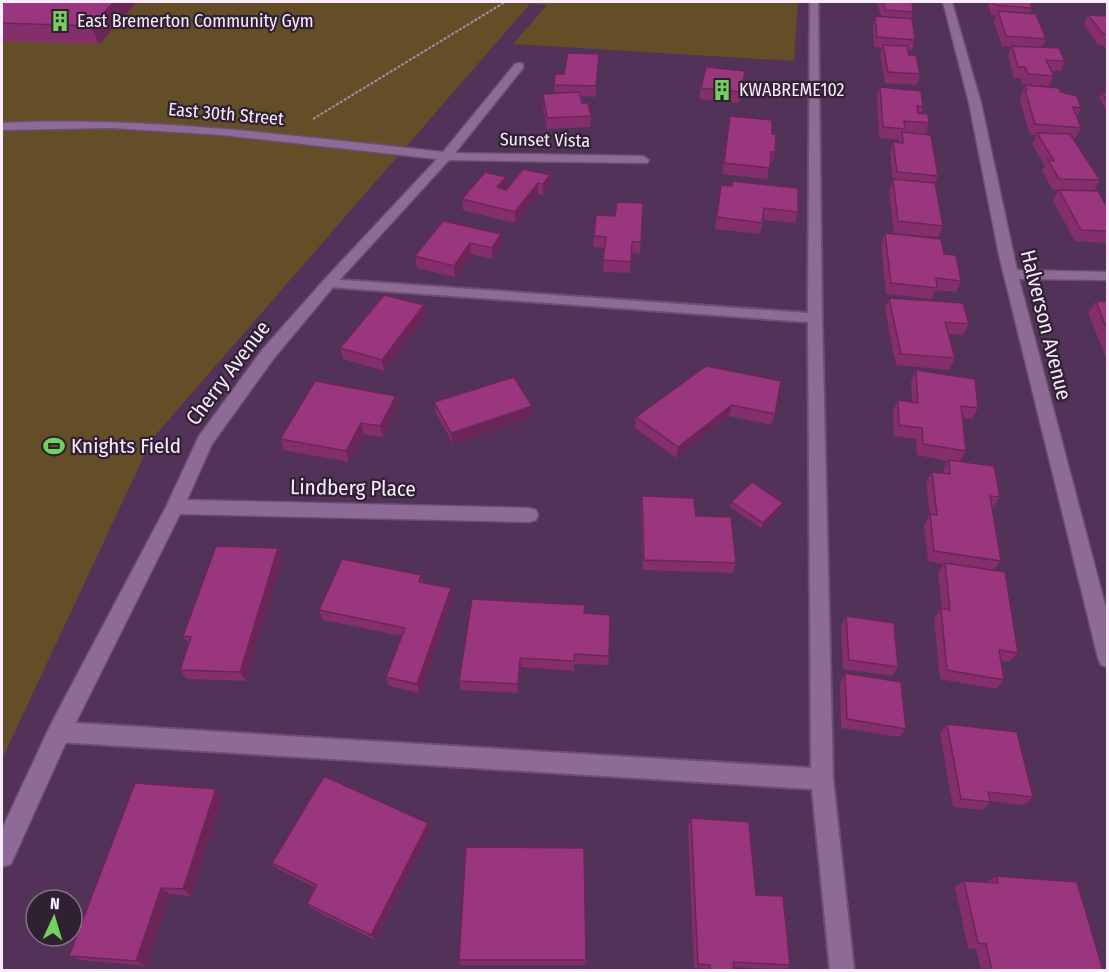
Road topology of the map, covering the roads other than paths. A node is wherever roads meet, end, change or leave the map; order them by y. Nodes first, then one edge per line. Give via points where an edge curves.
1 (814, 2) edge
2 (947, 2) edge
3 (519, 66) dead end
4 (2, 126) edge
5 (446, 156) junction
6 (643, 159) dead end
7 (1011, 274) junction
8 (1107, 276) edge
9 (329, 283) junction
10 (815, 318) junction
11 (176, 507) junction
12 (529, 515) dead end
13 (1107, 658) edge
14 (58, 732) junction
15 (822, 779) junction
16 (2, 855) edge
17 (842, 970) edge

1 - 10 lane
2 - 7 street, Halverson Avenue via 975,103
3 - 5 street, Cherry Avenue
4 - 5 street, East 30th Street via 112,124 222,131
5 - 6 street, Sunset Vista
5 - 9 street, Cherry Avenue
7 - 8 street
7 - 13 street, Halverson Avenue
9 - 10 lane
9 - 11 street, Cherry Avenue via 268,354 205,441
10 - 15 lane
11 - 12 street, Lindberg Place
11 - 14 street, Cherry Avenue
14 - 15 lane
14 - 16 street, Cherry Avenue
15 - 17 lane

